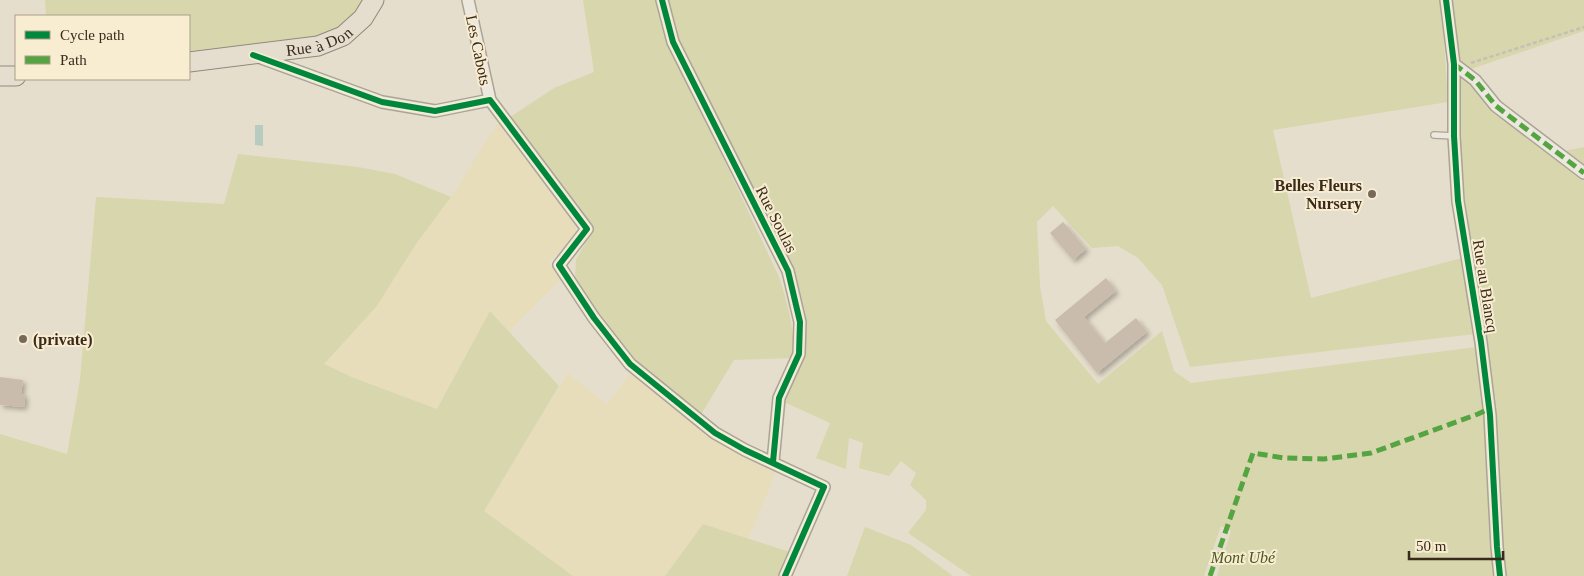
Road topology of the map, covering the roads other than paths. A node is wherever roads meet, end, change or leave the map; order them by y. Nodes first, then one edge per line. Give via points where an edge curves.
1 (374, 0) edge
2 (468, 0) edge
3 (662, 0) edge
4 (1446, 0) edge
5 (253, 55) junction
6 (190, 62) edge
7 (1454, 64) junction
8 (0, 76) edge
9 (15, 76) edge
10 (490, 100) junction
11 (1434, 135) dead end
12 (1454, 136) junction
13 (1584, 173) edge
14 (774, 462) junction
15 (786, 576) edge
16 (1500, 576) edge

1 - 5 main road, Rue à Don via 363,18 343,36 318,46
2 - 10 street, Les Cabots
3 - 14 street, Rue Soulas via 673,42 788,271 800,322 799,354 779,398
4 - 7 street, Rue au Blancq
5 - 6 main road, Rue à Don
5 - 10 street via 382,102 435,111
7 - 12 street, Rue au Blancq
7 - 13 street via 1475,80 1496,106
8 - 9 main road
10 - 14 street via 587,229 559,265 630,364 715,433
11 - 12 lane
12 - 16 street, Rue au Blancq via 1458,201 1490,415
14 - 15 street via 824,488

